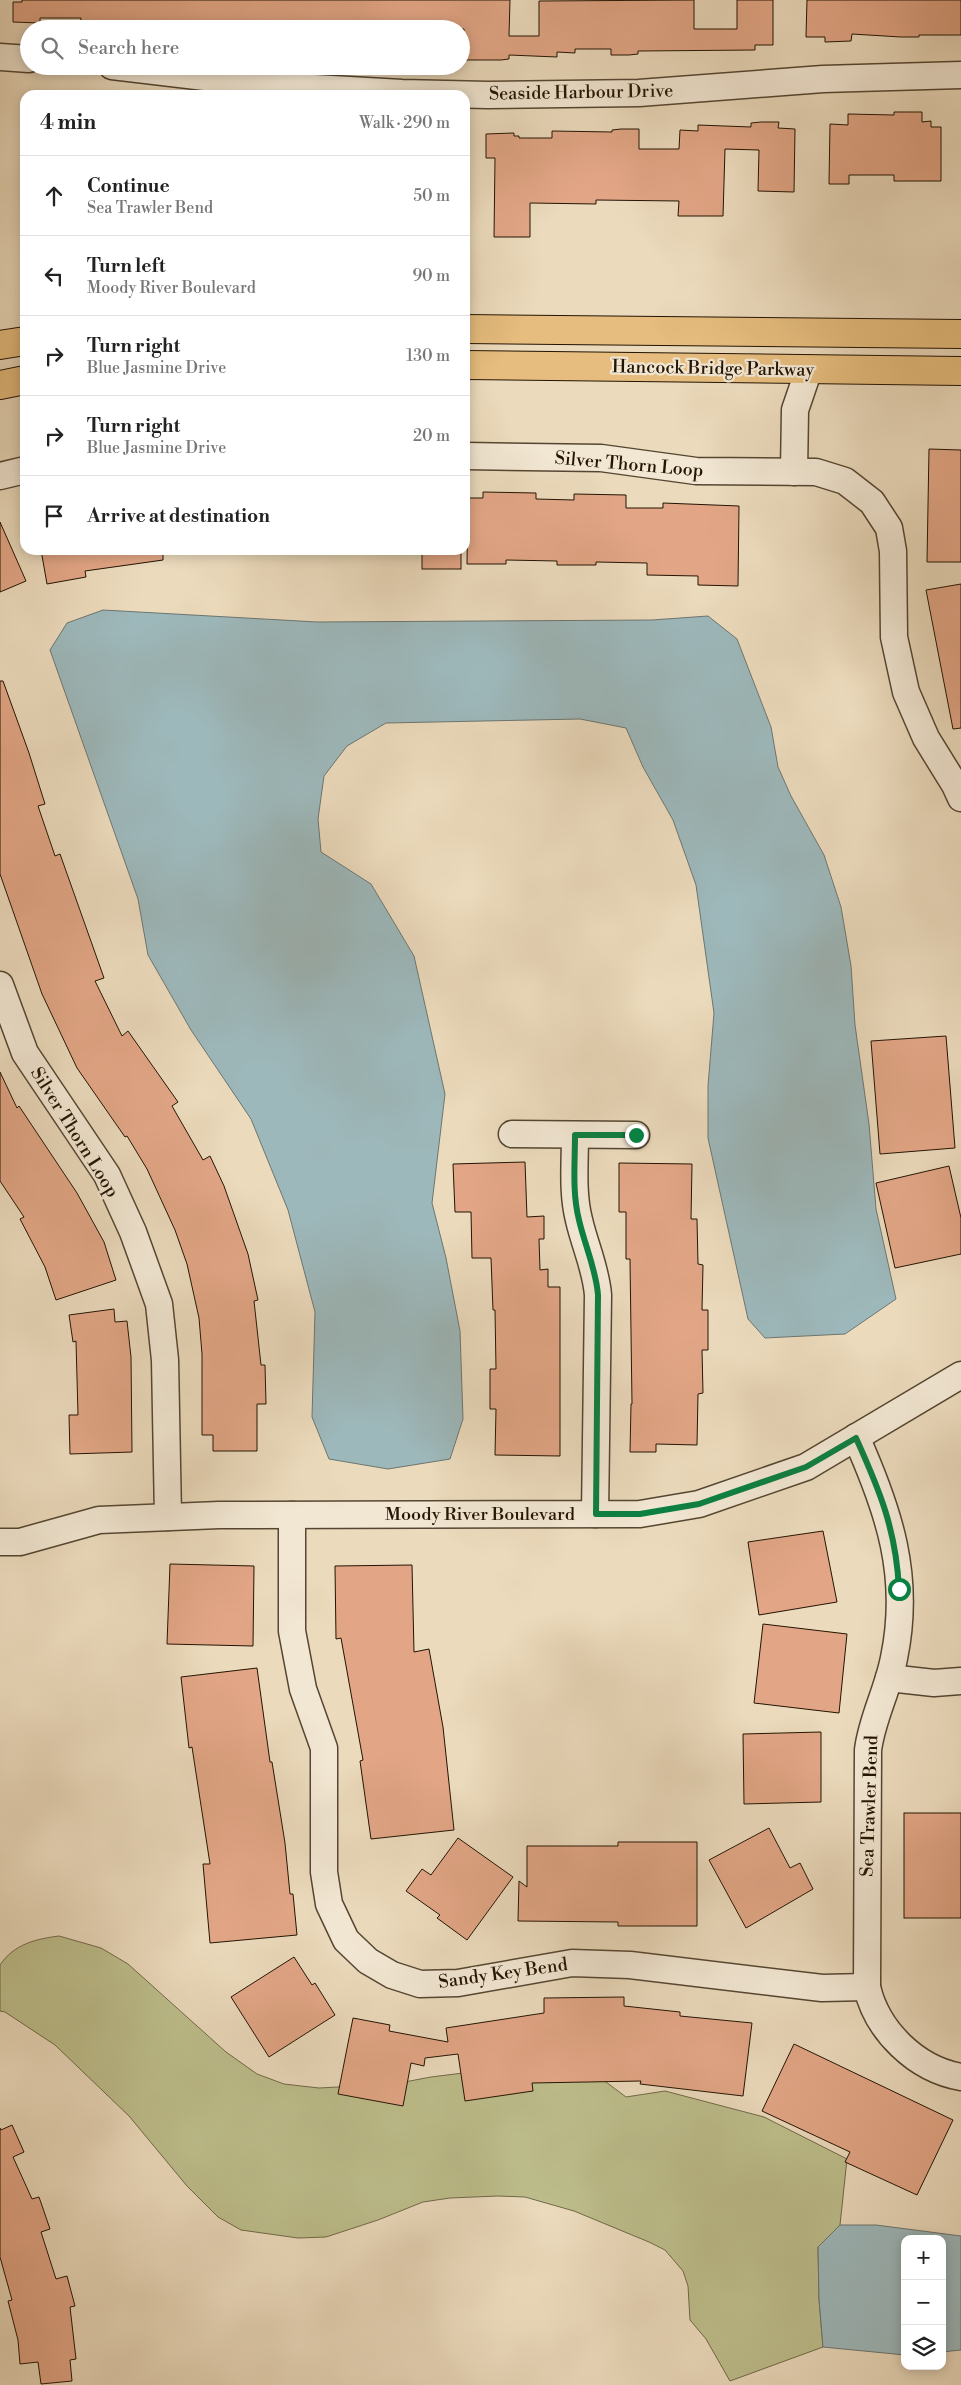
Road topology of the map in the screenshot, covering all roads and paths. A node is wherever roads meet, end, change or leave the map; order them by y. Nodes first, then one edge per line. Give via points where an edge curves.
1 (0, 57) edge
2 (20, 58) edge
3 (187, 75) edge
4 (961, 75) edge
5 (349, 90) edge
6 (470, 95) edge
7 (470, 329) edge
8 (961, 334) edge
9 (20, 342) edge
10 (0, 345) edge
11 (470, 365) edge
12 (809, 369) junction
13 (961, 371) edge
14 (20, 381) edge
15 (0, 385) edge
16 (470, 456) edge
17 (20, 471) edge
18 (794, 472) junction
19 (0, 476) edge
20 (961, 798) edge
21 (0, 985) edge
22 (512, 1134) dead end
23 (575, 1135) junction
24 (636, 1135) dead end
25 (961, 1374) edge
26 (856, 1438) junction
27 (596, 1514) junction
28 (292, 1515) junction
29 (168, 1517) junction
30 (0, 1542) edge
31 (889, 1678) junction
32 (961, 1681) edge
33 (867, 1987) junction
34 (961, 2077) edge

1 - 2 street
3 - 5 street, Seaside Harbour Drive
4 - 6 street, Seaside Harbour Drive via 823,78 638,93
7 - 8 main road, Hancock Bridge Parkway
9 - 10 main road
11 - 12 main road, Hancock Bridge Parkway
12 - 13 main road, Hancock Bridge Parkway
12 - 18 street via 795,410
14 - 15 main road
16 - 18 street, Silver Thorn Loop via 601,458 696,471
17 - 19 street
18 - 20 street, Silver Thorn Loop via 816,472 846,481 872,502 889,528 893,551 894,637 906,692 926,738
21 - 29 street, Silver Thorn Loop via 25,1053 107,1175 133,1232 159,1304 165,1360
22 - 23 street
23 - 24 street
23 - 27 street via 579,1219 598,1295
25 - 26 street, Moody River Boulevard
26 - 27 street, Moody River Boulevard via 806,1467 699,1504 640,1514
26 - 31 street, Sea Trawler Bend via 883,1500 896,1556 899,1613
27 - 28 street, Moody River Boulevard
28 - 29 street, Moody River Boulevard
28 - 33 street, Sandy Key Bend via 292,1631 303,1689 324,1748 324,1872 329,1904 346,1940 368,1961 392,1975 420,1984 458,1983 572,1963 630,1965 822,1988
29 - 30 street, Moody River Boulevard via 99,1520 20,1542
31 - 32 street
31 - 33 street, Sea Trawler Bend via 873,1722 868,1750
33 - 34 street, Sea Trawler Bend via 875,2012 910,2055 926,2065

